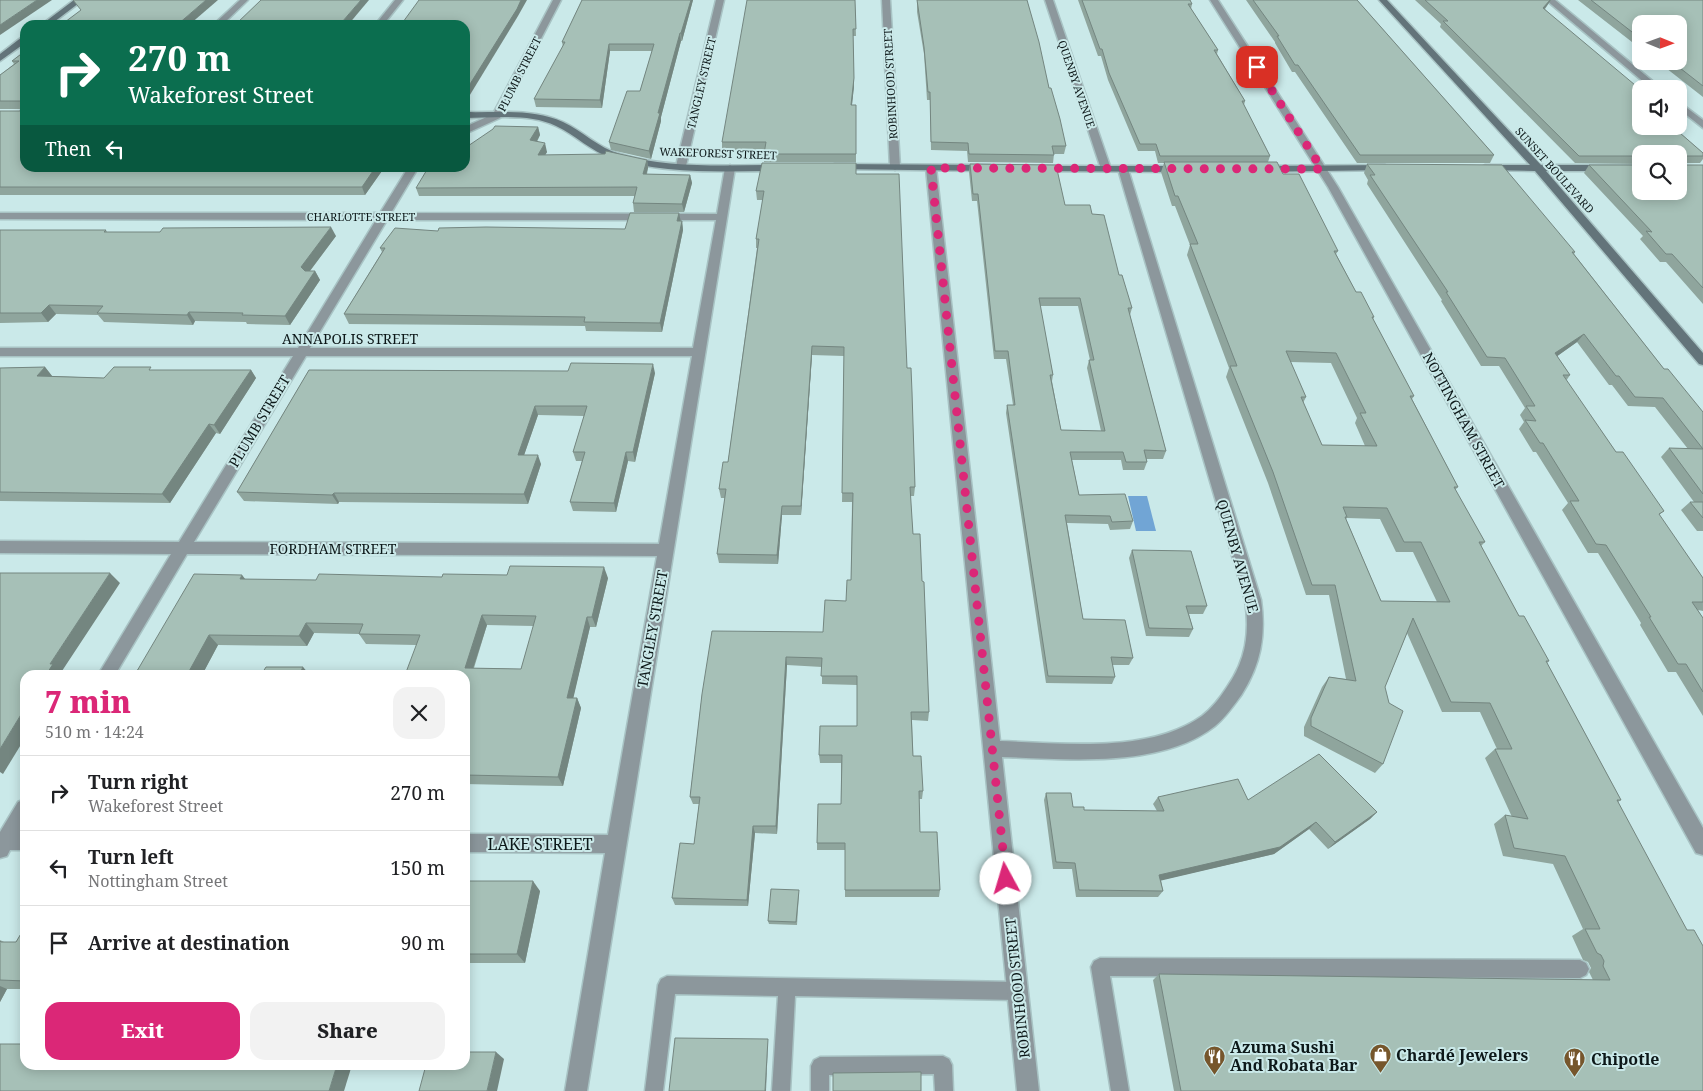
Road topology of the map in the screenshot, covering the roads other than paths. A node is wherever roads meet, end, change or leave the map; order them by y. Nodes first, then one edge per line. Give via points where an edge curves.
1 (78, 0) edge
2 (244, 0) edge
3 (399, 0) edge
4 (557, 0) edge
5 (720, 0) edge
6 (886, 0) edge
7 (1049, 0) edge
8 (1214, 0) edge
9 (1383, 0) edge
10 (1550, 0) edge
11 (51, 20) edge
12 (222, 20) edge
13 (382, 20) edge
14 (20, 43) edge
15 (0, 58) edge
16 (1647, 80) edge
17 (1687, 112) edge
18 (470, 116) edge
19 (497, 116) junction
20 (1703, 125) edge
21 (470, 129) edge
22 (681, 166) junction
23 (894, 167) junction
24 (730, 168) junction
25 (788, 168) edge
26 (827, 168) edge
27 (931, 168) junction
28 (999, 168) edge
29 (1028, 168) edge
30 (1400, 168) edge
31 (1478, 168) edge
32 (1538, 168) junction
33 (1632, 168) edge
34 (1106, 169) junction
35 (1123, 169) junction
36 (1192, 169) edge
37 (1252, 169) edge
38 (1322, 169) junction
39 (411, 172) edge
40 (0, 216) edge
41 (383, 216) junction
42 (722, 217) junction
43 (0, 352) edge
44 (700, 352) junction
45 (301, 353) junction
46 (1703, 361) edge
47 (0, 547) edge
48 (183, 548) junction
49 (666, 550) junction
50 (109, 670) edge
51 (992, 749) junction
52 (20, 816) edge
53 (20, 842) edge
54 (470, 843) edge
55 (2, 844) edge
56 (616, 844) junction
57 (1703, 846) edge
58 (1580, 969) dead end
59 (787, 986) junction
60 (1017, 991) junction
61 (576, 1091) edge
62 (654, 1091) edge
63 (781, 1091) edge
64 (820, 1091) edge
65 (944, 1091) edge
66 (1028, 1091) edge
67 (1120, 1091) edge

1 - 11 street
2 - 12 street
3 - 13 street
4 - 19 street, PLUMB STREET
5 - 22 street, TANGLEY STREET
6 - 23 street, ROBINHOOD STREET
7 - 34 street, QUENBY AVENUE
8 - 38 street, NOTTINGHAM STREET
9 - 32 street, SUNSET BOULEVARD
10 - 16 street
14 - 15 street
17 - 20 street
18 - 19 street, WAKEFOREST STREET
19 - 21 street, PLUMB STREET
19 - 22 street, WAKEFOREST STREET via 546,119 560,123 592,146 610,154
22 - 24 street, WAKEFOREST STREET
23 - 26 street
23 - 27 street
24 - 25 street, WAKEFOREST STREET
24 - 42 street, TANGLEY STREET
27 - 28 street
27 - 51 street, ROBINHOOD STREET
29 - 34 street
30 - 38 street
31 - 32 street
32 - 33 street
32 - 46 street, SUNSET BOULEVARD
34 - 35 street
35 - 36 street
35 - 51 street, QUENBY AVENUE via 1253,600 1255,649 1243,679 1227,702 1205,724 1174,738 1138,748 1108,751
37 - 38 street
38 - 57 street, NOTTINGHAM STREET
39 - 41 street, PLUMB STREET
40 - 41 street, CHARLOTTE STREET
41 - 42 street, CHARLOTTE STREET
41 - 45 street, PLUMB STREET
42 - 44 street, TANGLEY STREET
43 - 45 street, ANNAPOLIS STREET
44 - 45 street, ANNAPOLIS STREET
44 - 49 street, TANGLEY STREET
45 - 48 street, PLUMB STREET
47 - 48 street, FORDHAM STREET
48 - 49 street, FORDHAM STREET
48 - 50 street, PLUMB STREET
49 - 56 street, TANGLEY STREET
51 - 60 street, ROBINHOOD STREET
52 - 55 street
53 - 55 street
54 - 56 street, LAKE STREET
56 - 61 street, TANGLEY STREET
58 - 67 lane via 1100,967
59 - 60 lane
59 - 62 lane via 667,985
59 - 63 lane
60 - 66 street, ROBINHOOD STREET
64 - 65 lane via 820,1066 943,1066

